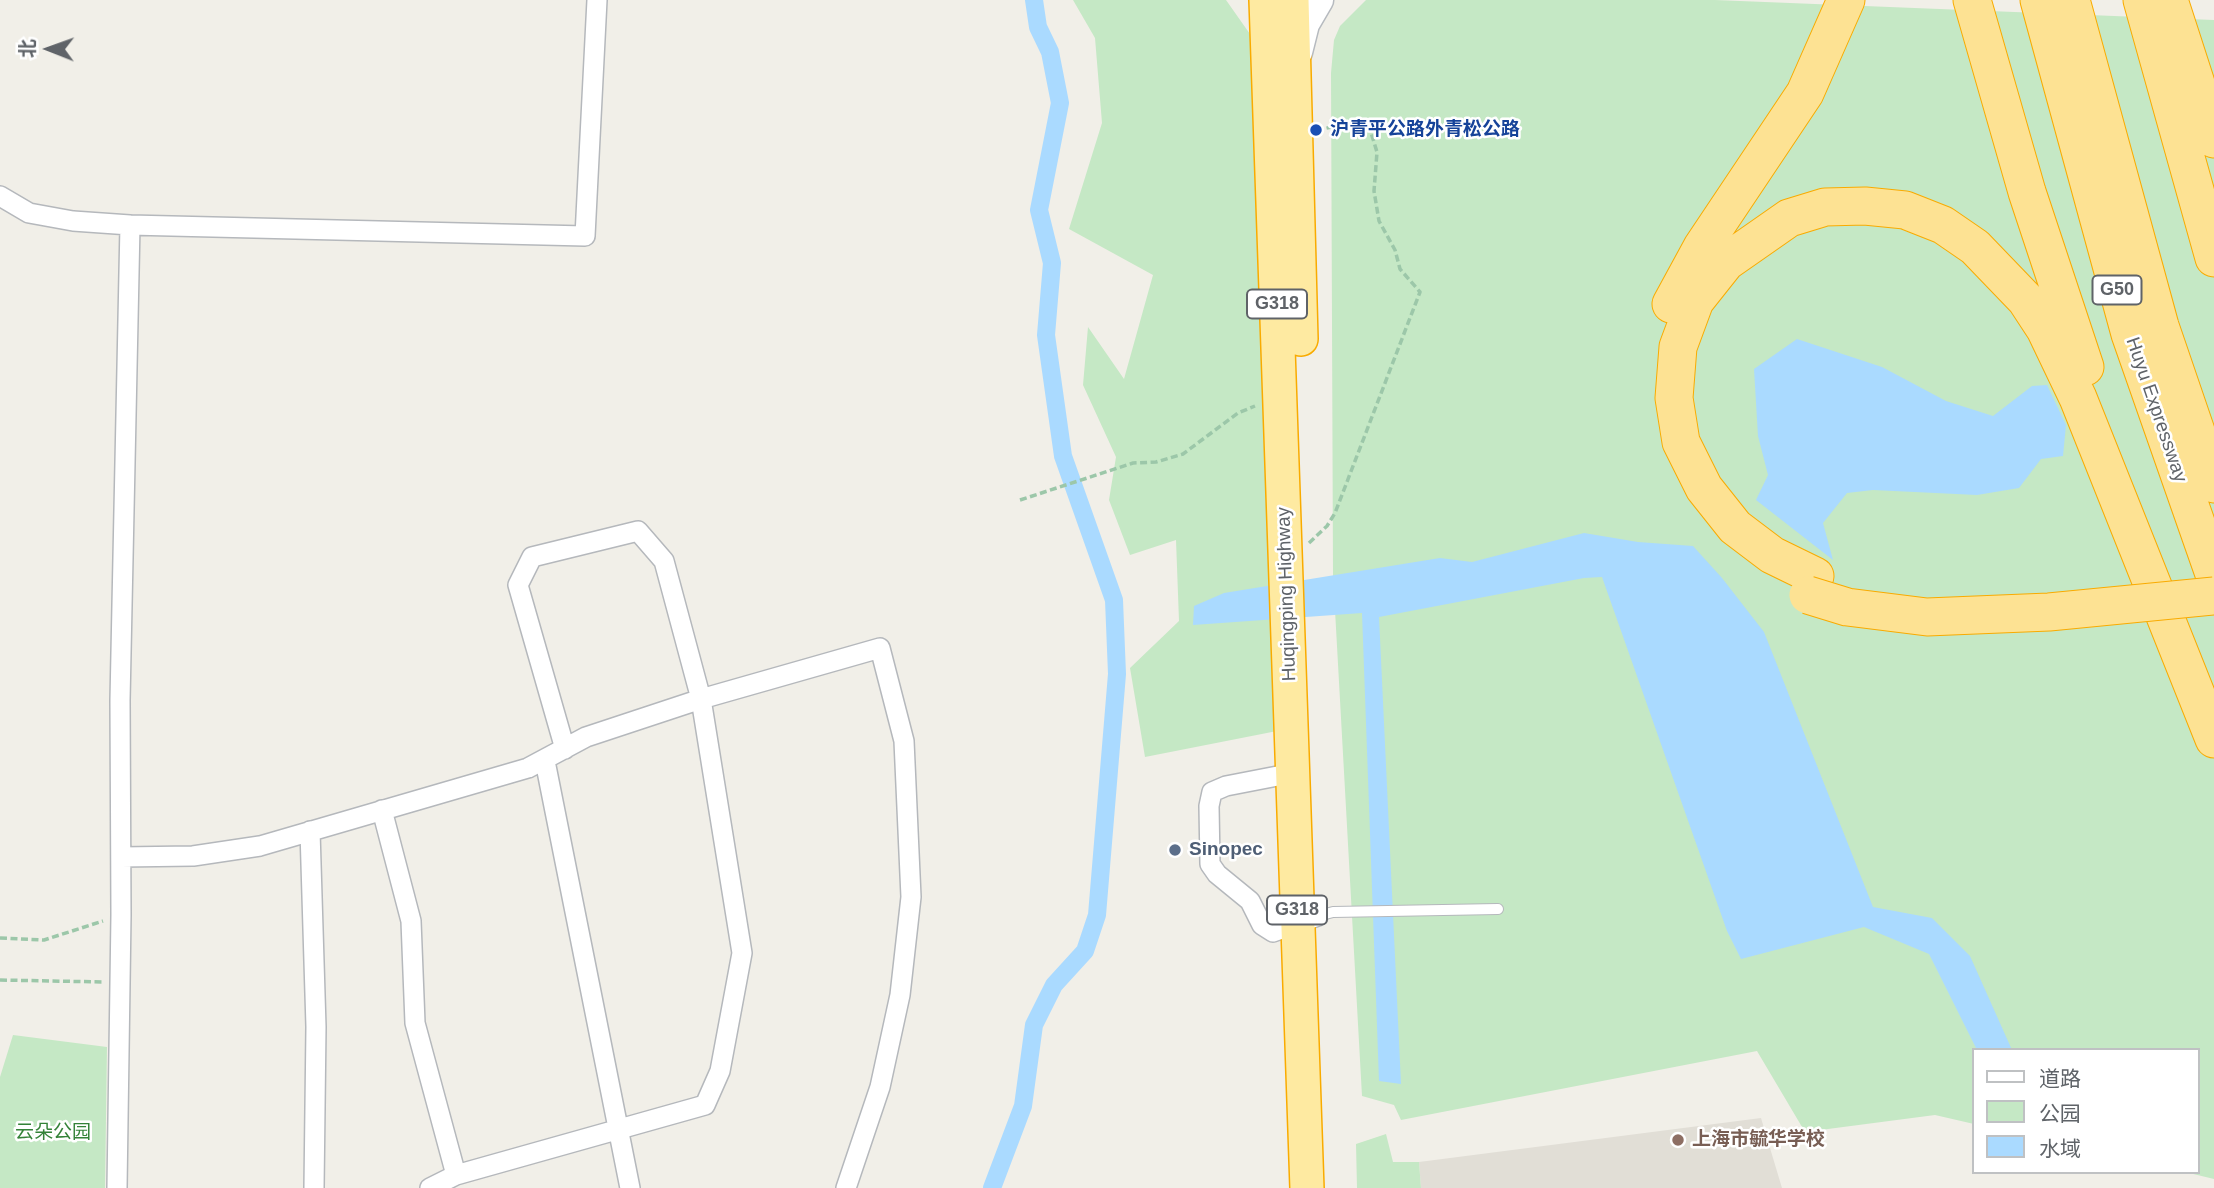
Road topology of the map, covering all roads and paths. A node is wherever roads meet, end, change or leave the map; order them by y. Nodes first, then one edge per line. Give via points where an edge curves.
1 (597, 0) edge
2 (1255, 0) edge
3 (1266, 0) edge
4 (1292, 0) edge
5 (1319, 0) edge
6 (1846, 0) edge
7 (1972, 0) edge
8 (2039, 0) edge
9 (2071, 0) edge
10 (2142, 0) edge
11 (2169, 0) edge
12 (1268, 33) junction
13 (1294, 82) junction
14 (1296, 137) junction
15 (2214, 139) edge
16 (0, 197) edge
17 (130, 225) junction
18 (2214, 258) edge
19 (1281, 406) junction
20 (2214, 484) edge
21 (1020, 500) dead end
22 (1301, 565) junction
23 (2214, 575) edge
24 (1811, 585) junction
25 (2214, 596) edge
26 (1299, 632) junction
27 (701, 699) junction
28 (2214, 738) edge
29 (565, 749) junction
30 (545, 761) junction
31 (1293, 774) junction
32 (382, 810) junction
33 (310, 831) junction
34 (121, 857) junction
35 (1498, 909) dead end
36 (121, 915) junction
37 (1308, 920) junction
38 (0, 938) edge
39 (0, 980) edge
40 (120, 983) junction
41 (620, 1129) junction
42 (456, 1175) junction
43 (117, 1188) edge
44 (314, 1188) edge
45 (430, 1188) edge
46 (630, 1188) edge
47 (846, 1188) edge
48 (1307, 1188) edge
49 (1328, 1188) edge

1 - 17 street via 585,236
2 - 12 main road
3 - 12 highway, Huqingping Highway / G318
4 - 13 highway, Huqingping Highway / G318
5 - 13 main road via 1305,24
6 - 24 highway via 1805,93 1675,292 1659,342 1655,387 1663,448 1687,498 1720,541 1762,572
7 - 28 highway via 2027,191
8 - 23 highway, Huyu Expressway / G50 via 2130,334
9 - 20 highway, Huyu Expressway / G50 via 2160,326
10 - 18 highway
11 - 15 highway
12 - 19 highway, Huqingping Highway / G318
13 - 14 highway, Huqingping Highway / G318
14 - 22 highway, Huqingping Highway / G318
14 - 22 path via 1348,123 1369,127 1377,152 1374,191 1379,221 1400,269 1420,292 1335,513
16 - 17 street via 29,213
17 - 34 street
19 - 21 path via 1256,405 1238,413 1183,454 1133,463
19 - 22 highway, Huqingping Highway / G318
22 - 26 highway, Huqingping Highway / G318
23 - 24 highway via 2048,592 1928,597
24 - 25 highway, bridge via 1861,609 1927,617 2049,612
24 - 28 highway via 1735,527 1704,488 1681,442 1674,398 1678,347 1695,301 1726,262 1789,218 1825,207 1905,210 1943,225 1975,247 2026,300 2045,328 2078,398
26 - 31 highway, Huqingping Highway / G318
26 - 37 highway, Huqingping Highway / G318
27 - 29 street via 586,737
27 - 29 street via 664,561 638,531 532,557 518,584
27 - 41 street via 742,953 720,1071 705,1105
27 - 47 street via 880,648 904,741 911,897 900,995 880,1087
29 - 30 street
30 - 32 street
30 - 41 street
31 - 37 highway, Huqingping Highway / G318
31 - 37 street via 1212,792 1210,864 1250,901 1262,925 1276,932
32 - 33 street
32 - 42 street via 411,921 415,1023
33 - 34 street via 227,853
33 - 44 street via 316,1027
34 - 36 street
35 - 37 lane via 1333,912
36 - 38 path via 44,940
36 - 40 street
37 - 48 highway, Huqingping Highway / G318
37 - 49 highway, Huqingping Highway / G318
39 - 40 path
40 - 43 street
41 - 42 street
41 - 46 street
42 - 45 street

